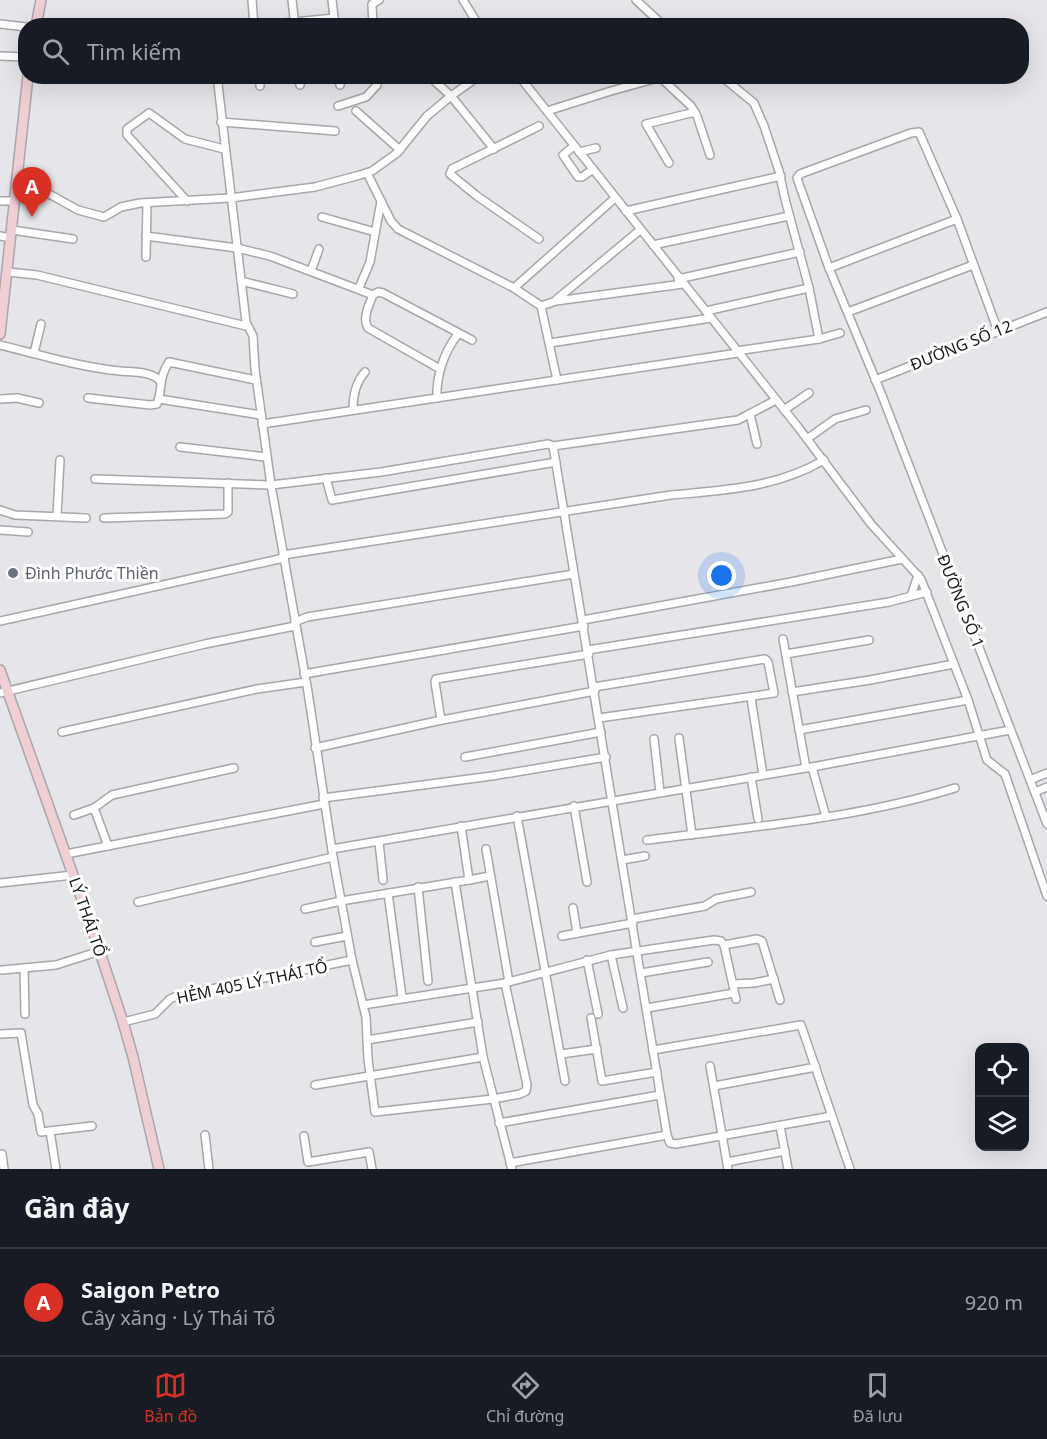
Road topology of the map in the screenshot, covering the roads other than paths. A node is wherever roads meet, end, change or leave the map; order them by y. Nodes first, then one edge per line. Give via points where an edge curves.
1 (41, 0) edge
2 (252, 0) edge
3 (292, 0) edge
4 (332, 0) edge
5 (379, 0) edge
6 (463, 0) edge
7 (636, 0) edge
8 (38, 18) edge
9 (253, 18) edge
10 (294, 18) edge
11 (334, 18) edge
12 (373, 18) edge
13 (474, 18) edge
14 (655, 18) edge
15 (0, 24) edge
16 (18, 26) edge
17 (0, 56) edge
18 (18, 57) edge
19 (27, 84) edge
20 (218, 84) edge
21 (377, 84) edge
22 (438, 84) edge
23 (468, 84) edge
24 (525, 84) edge
25 (637, 84) edge
26 (670, 84) edge
27 (731, 84) edge
28 (451, 96) junction
29 (338, 106) dead end
30 (356, 111) dead end
31 (547, 111) junction
32 (695, 112) junction
33 (221, 122) junction
34 (539, 126) dead end
35 (335, 131) dead end
36 (574, 146) junction
37 (596, 148) dead end
38 (224, 149) junction
39 (494, 149) junction
40 (400, 150) junction
41 (579, 152) junction
42 (710, 155) dead end
43 (584, 159) junction
44 (669, 163) dead end
45 (572, 168) junction
46 (593, 169) junction
47 (367, 173) junction
48 (781, 176) junction
49 (16, 182) junction
50 (230, 198) junction
51 (615, 198) junction
52 (0, 201) edge
53 (14, 201) junction
54 (187, 201) junction
55 (381, 201) junction
56 (147, 203) junction
57 (626, 211) junction
58 (789, 216) junction
59 (322, 217) dead end
60 (957, 219) junction
61 (640, 230) junction
62 (375, 232) junction
63 (11, 234) junction
64 (0, 236) edge
65 (146, 236) junction
66 (73, 239) dead end
67 (539, 239) dead end
68 (653, 245) junction
69 (237, 248) junction
70 (319, 249) dead end
71 (800, 252) junction
72 (146, 257) dead end
73 (974, 265) junction
74 (829, 268) junction
75 (311, 271) junction
76 (8, 272) junction
77 (241, 281) junction
78 (681, 281) junction
79 (359, 288) junction
80 (514, 288) junction
81 (809, 288) junction
82 (3, 290) edge
83 (293, 294) dead end
84 (373, 295) junction
85 (556, 301) junction
86 (541, 306) junction
87 (848, 312) junction
88 (1047, 312) edge
89 (709, 314) junction
90 (41, 324) dead end
91 (246, 326) junction
92 (998, 331) junction
93 (0, 333) edge
94 (840, 333) dead end
95 (458, 334) junction
96 (819, 339) junction
97 (472, 340) dead end
98 (550, 343) junction
99 (0, 345) edge
100 (737, 352) junction
101 (34, 353) junction
102 (440, 369) junction
103 (365, 372) dead end
104 (256, 380) junction
105 (557, 380) junction
106 (875, 380) junction
107 (160, 381) junction
108 (809, 393) dead end
109 (88, 398) dead end
110 (437, 398) junction
111 (0, 399) edge
112 (159, 399) junction
113 (776, 400) junction
114 (39, 403) dead end
115 (353, 409) junction
116 (784, 410) junction
117 (866, 410) dead end
118 (750, 414) junction
119 (261, 419) junction
120 (807, 438) junction
121 (757, 444) dead end
122 (553, 446) junction
123 (180, 447) dead end
124 (267, 457) junction
125 (60, 460) dead end
126 (824, 460) junction
127 (556, 462) junction
128 (326, 478) junction
129 (96, 479) dead end
130 (228, 483) junction
131 (271, 485) junction
132 (0, 510) edge
133 (564, 512) junction
134 (57, 516) junction
135 (86, 518) dead end
136 (104, 518) dead end
137 (0, 530) edge
138 (28, 532) dead end
139 (283, 557) junction
140 (902, 559) junction
141 (574, 574) junction
142 (918, 575) junction
143 (927, 592) junction
144 (911, 596) junction
145 (0, 621) edge
146 (583, 623) junction
147 (295, 624) junction
148 (783, 639) dead end
149 (869, 640) dead end
150 (588, 652) junction
151 (786, 654) junction
152 (954, 664) junction
153 (0, 670) edge
154 (305, 678) junction
155 (594, 689) junction
156 (4, 692) edge
157 (792, 692) junction
158 (751, 698) junction
159 (968, 700) junction
160 (599, 718) junction
161 (441, 720) junction
162 (799, 730) junction
163 (1010, 730) junction
164 (62, 732) dead end
165 (602, 732) junction
166 (981, 736) junction
167 (679, 738) dead end
168 (654, 739) dead end
169 (315, 748) junction
170 (465, 757) dead end
171 (606, 757) junction
172 (809, 767) junction
173 (234, 768) dead end
174 (1047, 773) edge
175 (763, 775) junction
176 (751, 777) junction
177 (1030, 780) junction
178 (1047, 787) edge
179 (685, 788) junction
180 (955, 788) dead end
181 (660, 792) junction
182 (1035, 792) junction
183 (613, 800) junction
184 (323, 801) junction
185 (574, 806) junction
186 (94, 808) junction
187 (74, 815) dead end
188 (517, 816) junction
189 (826, 817) junction
190 (758, 819) dead end
191 (1047, 824) edge
192 (461, 826) junction
193 (692, 835) junction
194 (647, 840) dead end
195 (380, 842) junction
196 (108, 846) junction
197 (332, 849) junction
198 (486, 849) dead end
199 (66, 854) junction
200 (645, 856) dead end
201 (333, 857) junction
202 (622, 860) junction
203 (73, 875) junction
204 (490, 876) junction
205 (383, 880) dead end
206 (469, 880) junction
207 (455, 882) junction
208 (587, 882) dead end
209 (0, 883) edge
210 (418, 887) junction
211 (751, 892) dead end
212 (388, 893) junction
213 (1047, 896) edge
214 (341, 901) junction
215 (138, 902) dead end
216 (573, 908) dead end
217 (305, 909) dead end
218 (632, 921) junction
219 (577, 933) junction
220 (347, 936) junction
221 (562, 936) dead end
222 (315, 942) dead end
223 (724, 945) junction
224 (100, 951) junction
225 (637, 951) junction
226 (611, 955) junction
227 (352, 960) junction
228 (587, 960) junction
229 (708, 962) dead end
230 (24, 968) junction
231 (2, 970) dead end
232 (546, 973) junction
233 (641, 973) junction
234 (774, 979) junction
235 (428, 981) dead end
236 (507, 983) junction
237 (733, 984) junction
238 (472, 988) junction
239 (402, 997) junction
240 (780, 1000) dead end
241 (363, 1005) junction
242 (623, 1008) dead end
243 (647, 1008) junction
244 (25, 1014) dead end
245 (123, 1022) junction
246 (478, 1022) junction
247 (0, 1034) edge
248 (367, 1040) junction
249 (597, 1049) junction
250 (653, 1050) junction
251 (561, 1054) junction
252 (483, 1057) junction
253 (710, 1066) dead end
254 (816, 1067) junction
255 (657, 1072) junction
256 (370, 1075) junction
257 (565, 1081) dead end
258 (315, 1085) dead end
259 (714, 1086) junction
260 (660, 1095) junction
261 (494, 1099) junction
262 (832, 1116) junction
263 (499, 1123) junction
264 (92, 1125) dead end
265 (780, 1126) junction
266 (50, 1131) junction
267 (205, 1135) dead end
268 (667, 1135) junction
269 (304, 1136) dead end
270 (723, 1136) junction
271 (785, 1151) junction
272 (2, 1154) dead end
273 (728, 1165) edge
274 (511, 1166) edge
275 (4, 1169) edge
276 (56, 1169) edge
277 (159, 1169) edge
278 (209, 1169) edge
279 (372, 1169) edge
280 (788, 1169) edge
281 (847, 1169) edge

1 - 8 main road
2 - 9 street
3 - 10 street
4 - 11 street
5 - 12 street via 372,4
6 - 13 street
7 - 14 street
15 - 16 street
17 - 18 street
19 - 49 main road
20 - 33 street
21 - 29 street via 366,97
22 - 28 street
23 - 28 street
24 - 31 street
25 - 31 street
26 - 32 street
27 - 48 street via 754,103
28 - 39 street
28 - 40 street
30 - 40 street
31 - 36 street
32 - 42 street
32 - 44 street via 646,124
33 - 35 street
33 - 38 street
34 - 39 street
36 - 41 street
36 - 45 street via 563,155
37 - 41 street
38 - 50 street
38 - 54 street via 184,139 149,113 127,129 127,135
39 - 67 street via 452,169 450,174
40 - 47 street
41 - 43 street
43 - 45 street
43 - 46 street
45 - 46 street via 580,178
46 - 51 street
47 - 50 street via 315,187
47 - 55 street
48 - 57 street
48 - 58 street
49 - 53 main road
49 - 56 street via 78,210 104,217 121,207
50 - 54 street
50 - 69 street
51 - 57 street
51 - 80 street
52 - 53 street
53 - 63 main road
54 - 56 street
55 - 62 street
55 - 80 street via 398,229
56 - 65 street
57 - 61 street
58 - 68 street
58 - 71 street
59 - 62 street
60 - 73 street
60 - 74 street
60 - 74 street, ĐƯỜNG SỐ 1 via 919,132 800,174 797,178
61 - 68 street
61 - 85 street
62 - 79 street via 370,262
63 - 64 street
63 - 66 street
63 - 76 main road
65 - 69 street
65 - 72 street
68 - 78 street
69 - 75 street
69 - 77 street
70 - 75 street
71 - 78 street
71 - 81 street
73 - 87 street
73 - 92 street
74 - 87 street, ĐƯỜNG SỐ 1
75 - 79 street
76 - 82 main road
76 - 91 street via 37,275
77 - 83 street
77 - 91 street
78 - 85 street
78 - 89 street
79 - 84 street
80 - 86 street
81 - 89 street
81 - 96 street
82 - 93 main road
84 - 95 street via 383,293
84 - 102 street via 365,318 368,328
85 - 86 street
86 - 98 street
87 - 106 street, ĐƯỜNG SỐ 1
88 - 92 street, ĐƯỜNG SỐ 12
89 - 98 street
89 - 100 street
90 - 101 street
91 - 104 street via 253,336
92 - 106 street, ĐƯỜNG SỐ 12
94 - 96 street
95 - 97 street
95 - 102 street
96 - 100 street
98 - 105 street
99 - 101 street
100 - 105 street
100 - 113 street
101 - 107 street via 144,374
102 - 110 street
103 - 115 street via 354,392
104 - 107 street via 173,362 166,365
104 - 119 street
105 - 110 street
106 - 163 street, ĐƯỜNG SỐ 1
107 - 112 street
108 - 116 street
109 - 112 street via 150,405 157,404
110 - 115 street
111 - 114 street
112 - 119 street
113 - 116 street
113 - 118 street
115 - 119 street
116 - 120 street
117 - 120 street via 835,419
118 - 121 street
118 - 122 street via 738,420
119 - 124 street
120 - 126 street
122 - 127 street
122 - 128 street
123 - 124 street
124 - 131 street
125 - 134 street
126 - 133 street via 772,482
126 - 140 street
127 - 128 street via 332,500
127 - 133 street
128 - 131 street
129 - 130 street
130 - 131 street
130 - 136 street via 225,514
131 - 139 street
132 - 134 street via 15,515
133 - 139 street
133 - 141 street
134 - 135 street
137 - 138 street
139 - 145 street
139 - 147 street
140 - 142 street
140 - 146 street
141 - 146 street
141 - 147 street via 308,617
142 - 143 street
142 - 144 street
143 - 144 street
143 - 152 street
144 - 150 street
146 - 150 street
146 - 154 street
147 - 154 street
147 - 156 street
148 - 151 street
149 - 151 street
150 - 155 street
150 - 161 street via 436,679
151 - 157 street
152 - 157 street
152 - 159 street
153 - 156 main road, LÝ THÁI TỔ
154 - 164 street
154 - 169 street
155 - 158 street via 766,660 774,694
155 - 160 street
155 - 161 street
156 - 199 main road, LÝ THÁI TỔ
157 - 162 street
158 - 160 street
158 - 175 street
159 - 162 street
159 - 166 street
160 - 165 street
161 - 169 street
162 - 172 street
163 - 166 street
163 - 177 street, ĐƯỜNG SỐ 1
165 - 170 street
165 - 171 street
166 - 172 street
166 - 213 street via 987,760 1005,774
167 - 179 street
168 - 181 street
169 - 184 street
171 - 183 street
171 - 184 street
172 - 175 street
172 - 189 street
173 - 186 street via 112,795
174 - 177 street
175 - 176 street
176 - 179 street
176 - 190 street
177 - 182 street, ĐƯỜNG SỐ 1
178 - 182 street
179 - 181 street
179 - 193 street
180 - 189 street via 915,801
181 - 183 street
182 - 191 street, ĐƯỜNG SỐ 1
183 - 185 street
183 - 202 street
184 - 196 street
184 - 197 street
185 - 188 street
185 - 208 street
186 - 187 street
186 - 196 street
188 - 192 street
188 - 232 street
189 - 193 street
192 - 195 street
192 - 206 street
193 - 194 street
195 - 197 street
195 - 205 street
196 - 199 street
197 - 201 street
198 - 204 street
199 - 203 main road, LÝ THÁI TỔ
200 - 202 street
201 - 214 street
201 - 215 street
202 - 218 street
203 - 209 street
203 - 224 main road, LÝ THÁI TỔ
204 - 206 street
204 - 236 street
206 - 207 street
207 - 210 street
207 - 238 street
210 - 212 street
210 - 235 street
211 - 218 street
212 - 214 street
212 - 239 street
214 - 217 street
214 - 220 street
216 - 219 street
218 - 219 street
218 - 225 street
219 - 221 street
220 - 222 street
220 - 227 street
223 - 225 street via 714,940
223 - 234 street via 760,939
223 - 237 street
224 - 230 street via 64,963
224 - 245 main road, LÝ THÁI TỔ
225 - 226 street
225 - 233 street
226 - 228 street
226 - 242 street
227 - 241 street
227 - 245 street, HẺM 405 LÝ THÁI TỔ via 177,996 155,1014
228 - 232 street
228 - 249 street
229 - 233 street
230 - 231 street
230 - 244 street
232 - 236 street
232 - 251 street
233 - 243 street
234 - 237 street
234 - 240 street
236 - 238 street
236 - 261 street via 527,1085 520,1094
237 - 243 street via 735,996
238 - 239 street
238 - 246 street
239 - 241 street
241 - 248 street
243 - 250 street
245 - 277 main road, LÝ THÁI TỔ
246 - 248 street
246 - 252 street
247 - 266 street via 21,1033 33,1105 41,1132
248 - 256 street
249 - 251 street
249 - 255 street via 602,1081
250 - 254 street via 800,1025
250 - 255 street
251 - 257 street
252 - 256 street
252 - 261 street
253 - 259 street
254 - 259 street
254 - 262 street
255 - 260 street
256 - 258 street
256 - 261 street via 375,1112
259 - 270 street
260 - 263 street
260 - 268 street
261 - 263 street
262 - 265 street
262 - 281 street
263 - 274 street
264 - 266 street
265 - 270 street
265 - 271 street
266 - 276 street
267 - 278 street
268 - 270 street via 673,1144
268 - 274 street
269 - 279 street via 308,1162 369,1152
270 - 273 street
271 - 273 street
271 - 280 street
272 - 275 street

